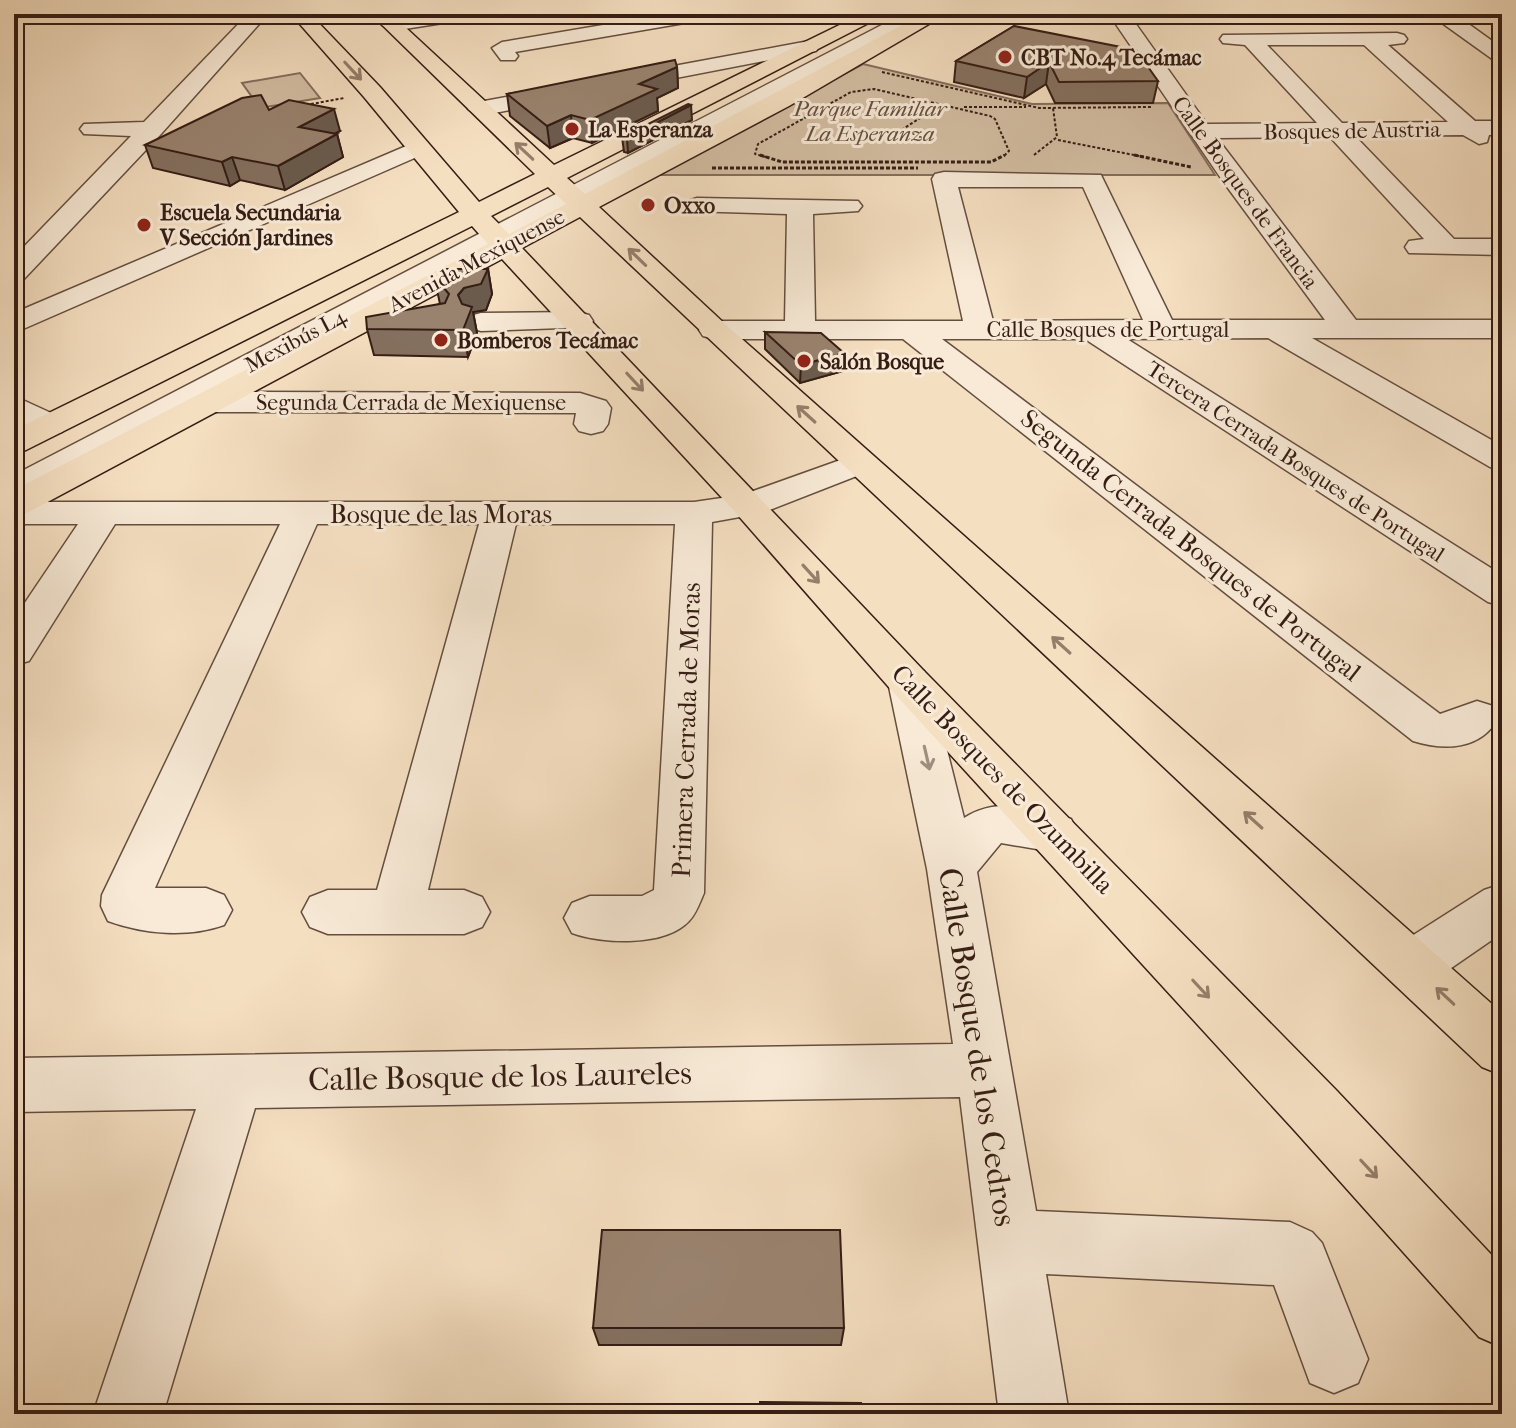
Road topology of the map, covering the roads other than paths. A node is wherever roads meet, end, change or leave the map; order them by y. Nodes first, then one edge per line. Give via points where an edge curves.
1 (259, 14) edge
2 (300, 14) edge
3 (462, 14) edge
4 (702, 14) edge
5 (872, 15) edge
6 (929, 15) edge
7 (1209, 15) edge
8 (1120, 16) junction
9 (1449, 19) dead end
10 (386, 20) edge
11 (1475, 36) junction
12 (1502, 36) edge
13 (1220, 39) dead end
14 (1250, 39) junction
15 (1369, 39) junction
16 (1397, 39) dead end
17 (809, 47) junction
18 (508, 56) dead end
19 (1502, 57) edge
20 (728, 63) junction
21 (753, 75) junction
22 (467, 106) junction
23 (390, 113) junction
24 (425, 115) dead end
25 (1502, 128) edge
26 (92, 129) dead end
27 (153, 129) junction
28 (1470, 129) junction
29 (1334, 130) junction
30 (1201, 131) junction
31 (418, 148) junction
32 (1502, 156) edge
33 (565, 189) junction
34 (697, 206) dead end
35 (800, 206) junction
36 (849, 206) dead end
37 (488, 228) junction
38 (1404, 247) dead end
39 (1447, 247) junction
40 (1502, 247) edge
41 (14, 273) edge
42 (380, 311) junction
43 (422, 318) edge
44 (578, 321) junction
45 (481, 322) dead end
46 (14, 324) edge
47 (1161, 328) junction
48 (1273, 328) junction
49 (1346, 328) junction
50 (800, 329) junction
51 (980, 329) junction
52 (1091, 329) junction
53 (1463, 329) junction
54 (1502, 329) edge
55 (714, 330) junction
56 (911, 330) junction
57 (1502, 348) edge
58 (211, 402) junction
59 (14, 406) edge
60 (591, 424) dead end
61 (50, 425) junction
62 (14, 443) edge
63 (14, 456) edge
64 (1502, 460) edge
65 (860, 463) junction
66 (14, 489) edge
67 (14, 505) edge
68 (749, 505) junction
69 (14, 513) edge
70 (104, 513) junction
71 (304, 513) junction
72 (694, 513) junction
73 (500, 514) junction
74 (1502, 593) edge
75 (14, 651) edge
76 (909, 682) junction
77 (1477, 717) dead end
78 (1054, 833) junction
79 (952, 869) junction
80 (1502, 905) edge
81 (206, 910) dead end
82 (397, 911) junction
83 (328, 912) dead end
84 (464, 912) dead end
85 (590, 918) dead end
86 (1412, 965) junction
87 (1502, 1049) edge
88 (985, 1070) junction
89 (235, 1080) junction
90 (14, 1085) edge
91 (1008, 1241) junction
92 (1502, 1314) edge
93 (1334, 1359) dead end
94 (128, 1414) edge
95 (1034, 1414) edge

1 - 27 street
2 -> 23 main road, Calle Bosques de Ozumbilla
3 - 10 street
4 - 18 street via 502,48
5 - 17 main road, Avenida Mexiquense
5 - 33 street
6 - 8 street
6 - 33 street
6 - 33 main road, Avenida Mexiquense via 654,168
7 - 8 street
8 - 30 street, Calle Bosques de Francia
9 - 11 street
10 - 22 main road
11 - 12 street
11 - 19 street
13 - 14 street
14 - 15 street
14 - 29 street
15 - 16 street
15 - 28 street
17 - 20 street
17 - 21 main road, Avenida Mexiquense
20 - 21 street
20 - 22 street
21 - 33 main road, Avenida Mexiquense
33 -> 22 main road
23 - 24 main road
23 - 31 main road, Calle Bosques de Ozumbilla
25 - 28 street, Bosques de Austria
26 - 27 street
27 - 41 street
28 - 29 street, Bosques de Austria
28 - 32 street
29 - 30 street, Bosques de Austria
29 - 39 street
30 - 49 street, Calle Bosques de Francia
31 - 37 main road, Calle Bosques de Ozumbilla
31 - 46 street
33 - 37 main road, Avenida Mexiquense
33 - 37 main road, Avenida Mexiquense
55 -> 33 main road
34 - 35 street
35 - 36 street
35 - 50 street
37 - 42 main road, Avenida Mexiquense
37 - 44 main road, Calle Bosques de Ozumbilla
37 - 61 main road, Avenida Mexiquense
37 - 63 street, Mexibús L4
37 - 66 street, Mexibús L4
38 - 39 street
39 - 40 street
42 - 43 street
42 - 58 main road, Avenida Mexiquense
44 - 45 street
44 -> 68 main road, Calle Bosques de Ozumbilla
47 - 48 street, Calle Bosques de Portugal
47 - 51 street via 1092,180 944,179
47 - 52 street, Calle Bosques de Portugal
48 - 49 street, Calle Bosques de Portugal
48 - 64 street
49 - 53 street, Calle Bosques de Portugal
50 - 55 street, Calle Bosques de Portugal
50 - 56 street, Calle Bosques de Portugal
51 - 52 street, Calle Bosques de Portugal
51 - 56 street, Calle Bosques de Portugal
52 - 74 street, Tercera Cerrada Bosques de Portugal
53 - 54 street, Calle Bosques de Portugal
53 - 57 street
65 -> 55 main road
56 - 77 street, Segunda Cerrada Bosques de Portugal via 1429,729 1450,732
58 - 60 street, Segunda Cerrada de Mexiquense via 580,403 594,408
58 - 67 main road, Avenida Mexiquense
59 - 61 street
61 - 62 main road, Avenida Mexiquense
65 - 68 street, Bosque de las Moras
86 -> 65 main road
68 - 72 street, Bosque de las Moras
68 -> 76 main road, Calle Bosques de Ozumbilla
69 - 70 street, Bosque de las Moras
70 - 71 street, Bosque de las Moras
70 - 75 street
71 - 73 street, Bosque de las Moras
71 - 81 street via 127,895 126,906 138,910
72 - 73 street, Bosque de las Moras
72 - 85 street, Primera Cerrada de Moras via 679,893 674,908 660,917
73 - 82 street
76 - 78 main road, Calle Bosques de Ozumbilla
76 -> 79 street, Calle Bosque de los Cedros
78 - 79 street via 1002,822 987,825
78 -> 92 main road, Calle Bosques de Ozumbilla
79 - 88 street, Calle Bosque de los Cedros
80 - 86 street
82 - 83 street
82 - 84 street
87 -> 86 main road
88 - 89 street, Calle Bosque de los Laureles
88 - 91 street, Calle Bosque de los Cedros
89 - 90 street, Calle Bosque de los Laureles
89 - 94 street
91 - 93 street via 1290,1254
91 - 95 street, Calle Bosque de los Cedros

